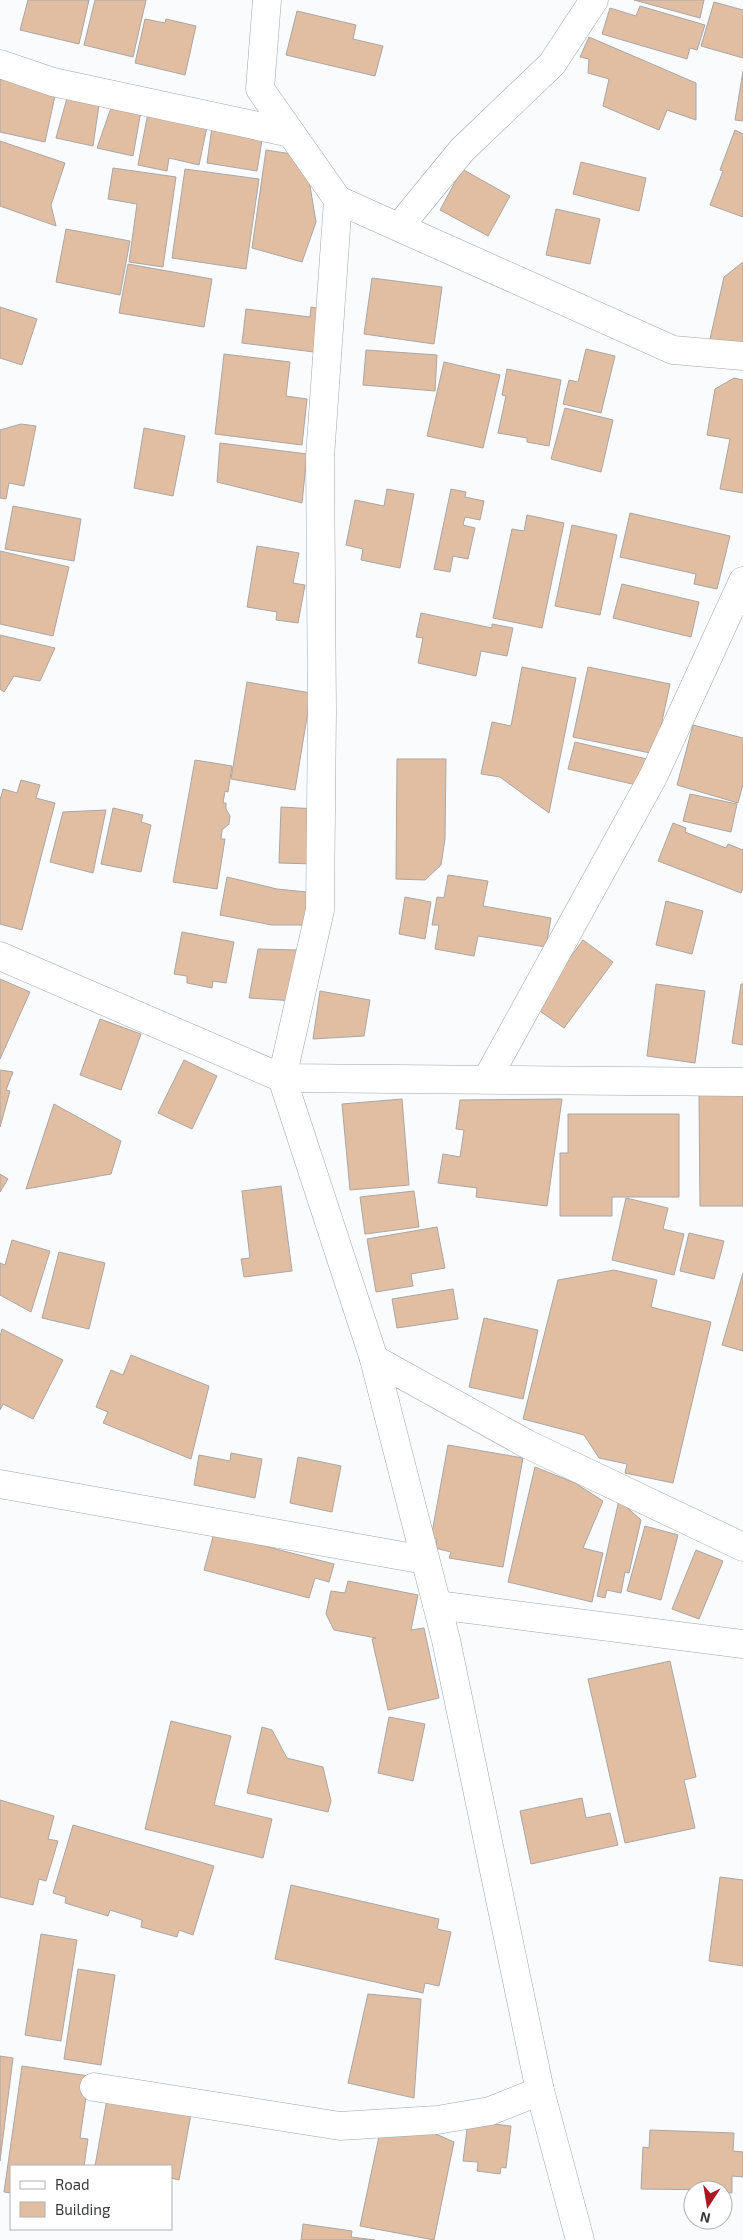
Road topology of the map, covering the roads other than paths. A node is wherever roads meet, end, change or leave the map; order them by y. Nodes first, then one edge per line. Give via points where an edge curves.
1 (267, 0) edge
2 (594, 0) edge
3 (0, 64) edge
4 (292, 133) junction
5 (338, 200) junction
6 (399, 227) junction
7 (743, 356) edge
8 (743, 581) edge
9 (0, 956) edge
10 (282, 1078) junction
11 (487, 1079) junction
12 (743, 1082) edge
13 (374, 1359) junction
14 (0, 1484) edge
15 (743, 1547) edge
16 (425, 1560) junction
17 (437, 1605) junction
18 (743, 1644) edge
19 (94, 2087) dead end
20 (540, 2091) junction
21 (580, 2240) edge

1 - 4 street via 260,89
2 - 6 street via 552,64 462,150
3 - 4 street via 53,82
4 - 5 street
5 - 6 street
5 - 10 street via 320,458 320,910
6 - 7 street via 673,350
8 - 11 street via 653,777
9 - 10 street
10 - 11 street
10 - 13 street
11 - 12 street
13 - 15 street via 527,1444
13 - 16 street
14 - 16 street
16 - 17 street
17 - 18 street
17 - 20 street
19 - 20 street via 340,2126 437,2120 490,2111
20 - 21 street

